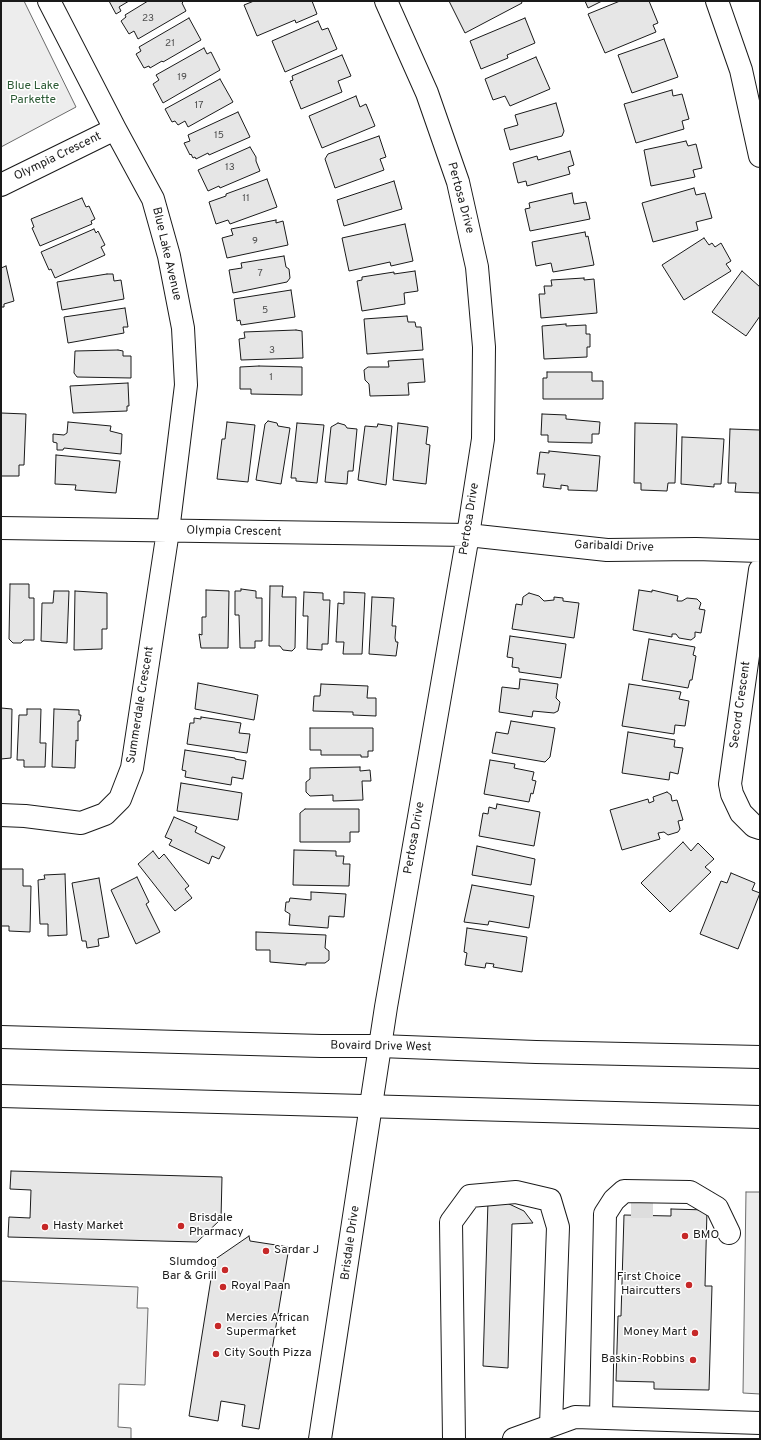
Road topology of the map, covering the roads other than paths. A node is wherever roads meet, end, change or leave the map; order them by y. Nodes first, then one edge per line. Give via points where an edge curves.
1 (49, 1) edge
2 (386, 1) edge
3 (717, 1) edge
4 (114, 129) junction
5 (760, 156) edge
6 (1, 185) edge
7 (1, 528) edge
8 (168, 531) junction
9 (468, 535) junction
10 (760, 551) edge
11 (760, 570) edge
12 (1, 815) edge
13 (760, 828) edge
14 (1, 1037) edge
15 (380, 1046) junction
16 (760, 1057) edge
17 (1, 1096) edge
18 (371, 1106) junction
19 (760, 1117) edge
20 (690, 1192) junction
21 (655, 1207) tunnel mouth
22 (729, 1233) dead end
23 (601, 1417) junction
24 (760, 1422) edge
25 (551, 1425) junction
26 (320, 1439) edge
27 (454, 1439) edge
28 (514, 1439) edge

1 - 4 street, Blue Lake Avenue
2 - 9 street, Pertosa Drive via 427,93 458,182 477,267 484,347 483,439
3 - 5 street via 741,70
4 - 6 street, Olympia Crescent
4 - 8 street, Blue Lake Avenue via 153,199 169,256 183,328 186,385
7 - 8 street, Olympia Crescent
8 - 9 street, Olympia Crescent
8 - 12 street, Summerdale Crescent via 132,768 120,799 105,814 81,822
9 - 10 street, Garibaldi Drive via 606,550
9 - 15 street, Pertosa Drive
11 - 13 street, Secord Crescent via 730,784 741,813 754,826
14 - 15 street, Bovaird Drive West
15 - 16 street, Bovaird Drive West
15 - 18 street, Brisdale Drive
17 - 18 street
18 - 19 street
18 - 26 street, Brisdale Drive
20 - 21 street
20 - 22 street via 717,1208
20 - 23 street via 624,1192 623,1203 605,1214
23 - 24 street
23 - 25 street via 575,1417
25 - 27 street via 558,1227 550,1200 516,1192 470,1196 451,1222
25 - 28 street

